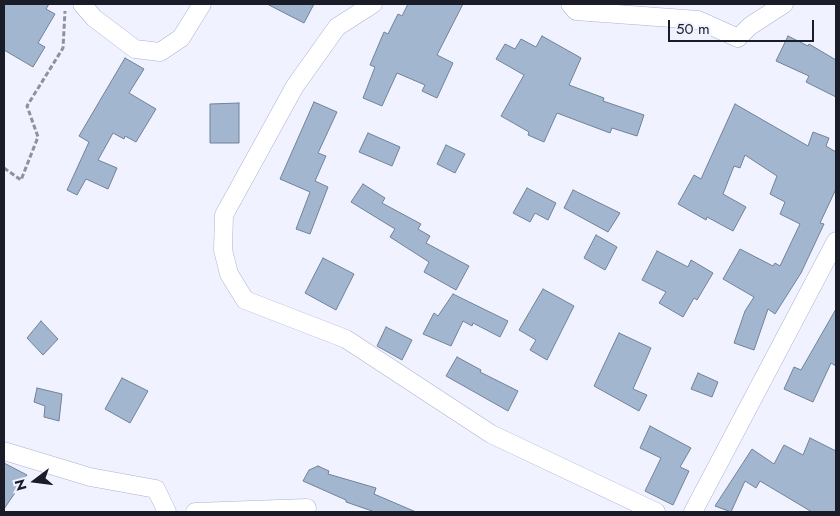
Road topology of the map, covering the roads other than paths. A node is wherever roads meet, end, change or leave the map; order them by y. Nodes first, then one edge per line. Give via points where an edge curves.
1 (82, 4) edge
2 (202, 4) edge
3 (373, 4) edge
4 (570, 4) edge
5 (784, 4) edge
6 (836, 241) edge
7 (4, 451) edge
8 (307, 508) dead end
9 (167, 512) edge
10 (195, 512) edge
11 (656, 512) edge
12 (693, 512) edge

1 - 2 street via 94,18 135,49 160,52 181,38
3 - 11 street via 337,27 300,79 224,215 223,250 229,274 245,300 346,339 491,434
4 - 5 street via 576,11 698,20 738,38 750,26
6 - 12 street
7 - 9 street via 90,477 156,489
8 - 10 street

